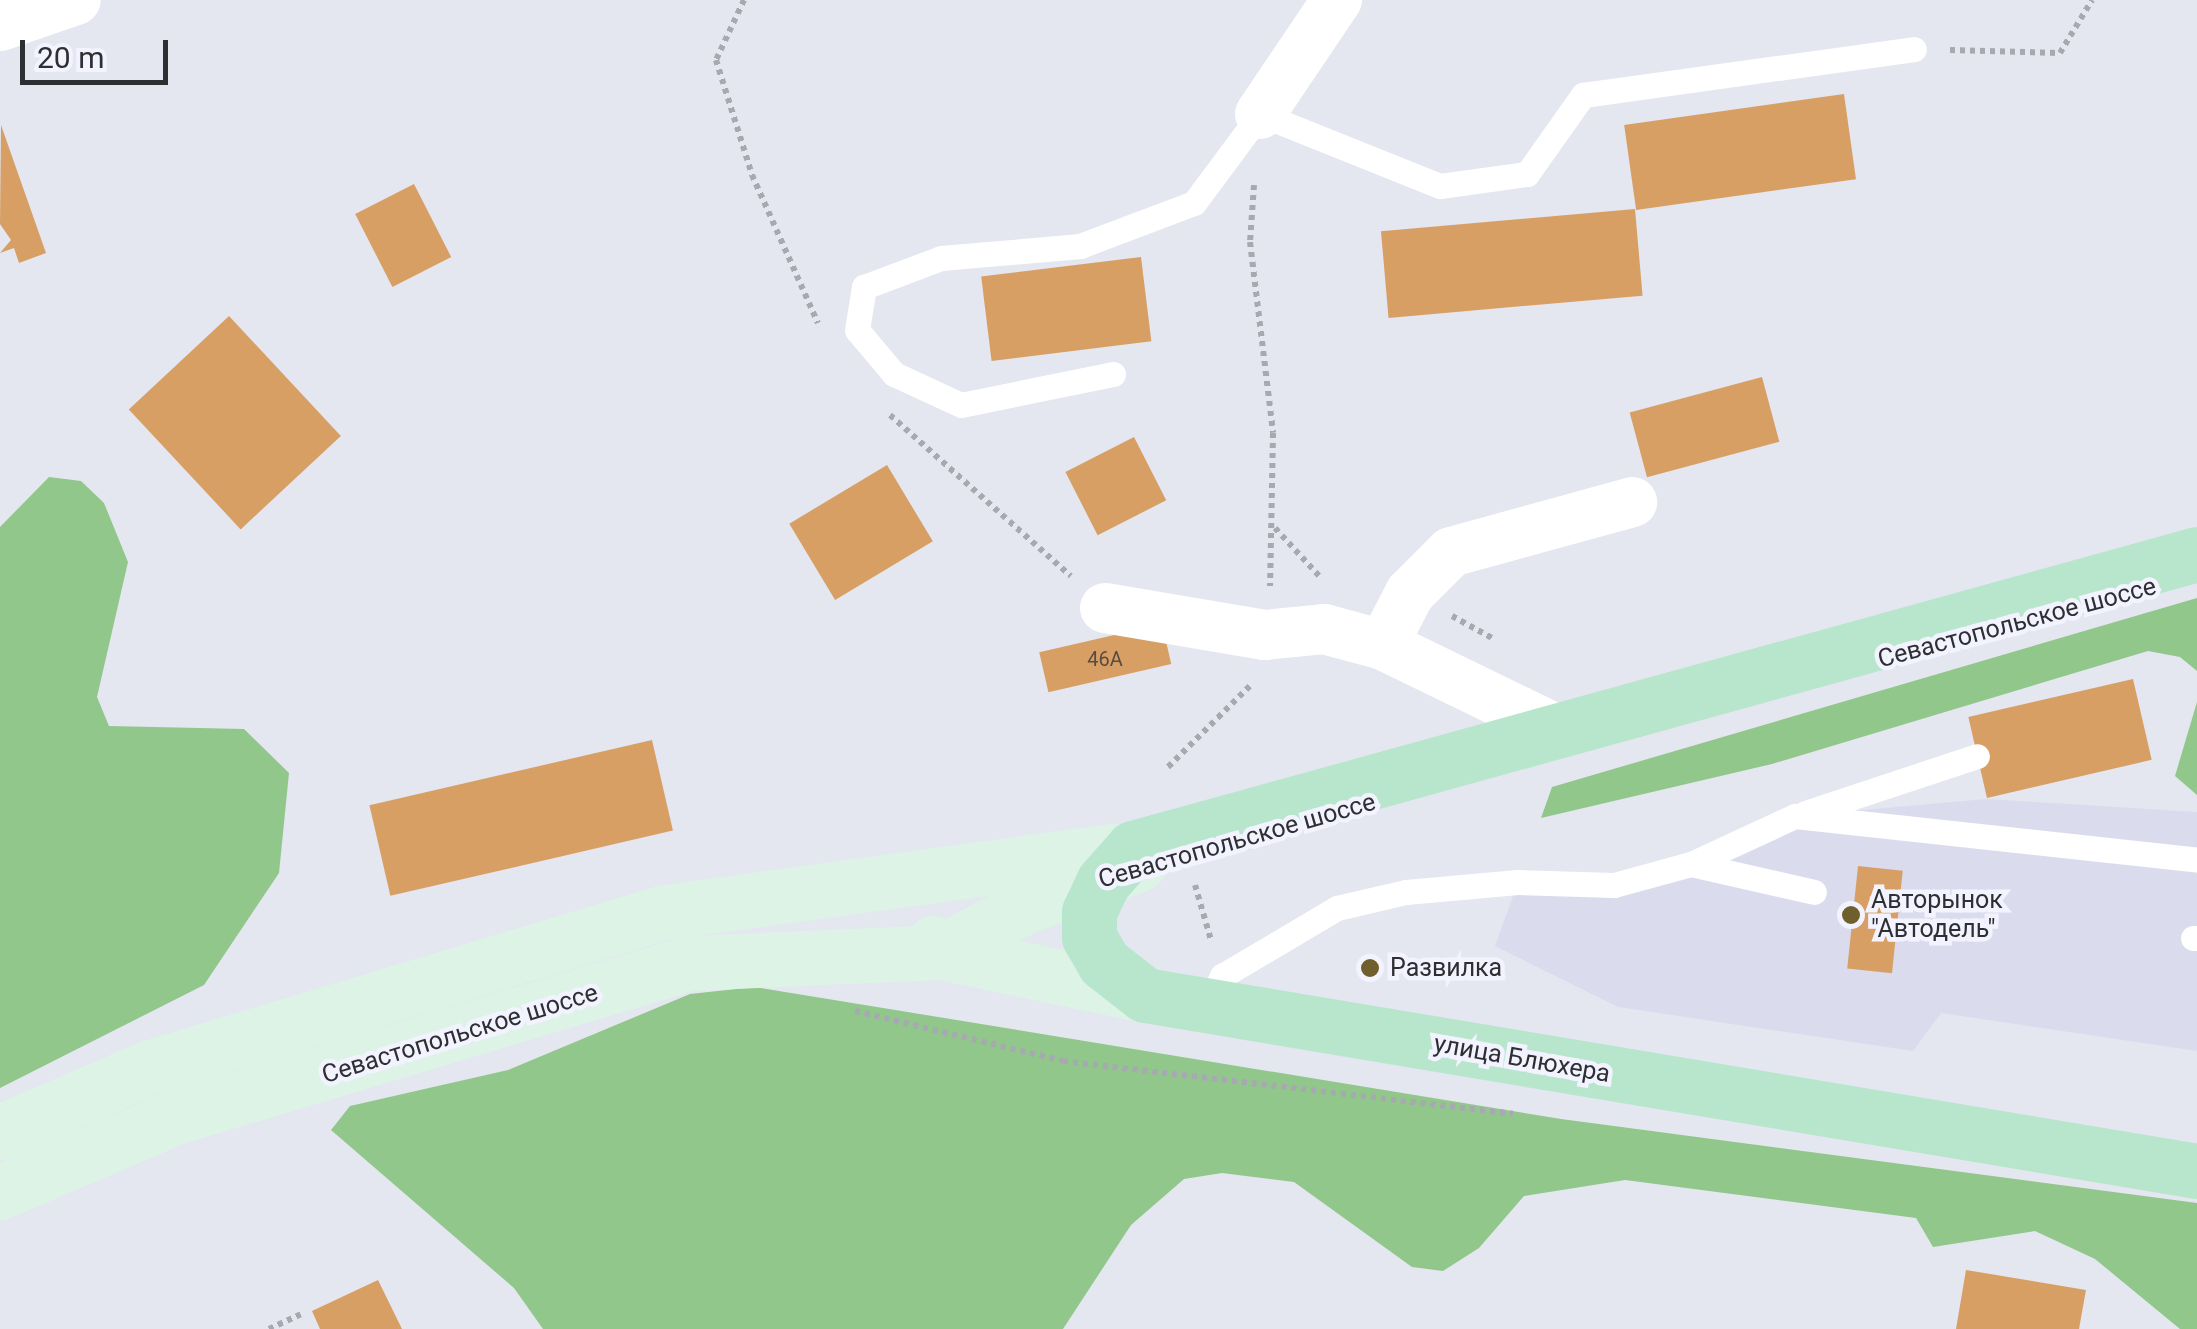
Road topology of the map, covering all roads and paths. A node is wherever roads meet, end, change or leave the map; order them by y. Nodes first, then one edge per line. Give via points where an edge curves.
1 (76, 0) edge
2 (744, 0) edge
3 (1337, 0) edge
4 (2092, 0) edge
5 (0, 26) edge
6 (1914, 49) joint
7 (1260, 114) junction
8 (823, 334) dead end
9 (1113, 374) dead end
10 (882, 406) dead end
11 (1632, 502) dead end
12 (1274, 527) dead end
13 (2197, 554) edge
14 (2197, 573) edge
15 (1105, 608) joint
16 (1383, 645) junction
17 (1558, 730) junction
18 (1977, 756) dead end
19 (1795, 816) junction
20 (1143, 860) junction
21 (2197, 860) edge
22 (1691, 864) junction
23 (882, 880) junction
24 (1814, 892) dead end
25 (940, 952) junction
26 (1189, 995) junction
27 (832, 1006) dead end
28 (1531, 1116) dead end
29 (0, 1132) edge
30 (2197, 1171) edge
31 (0, 1192) edge
32 (301, 1314) dead end
33 (269, 1329) edge

1 - 5 street
2 - 8 path via 716,60 752,175
3 - 7 street
4 - 6 path via 2060,53
6 - 7 lane via 1583,95 1527,174 1440,186
7 - 9 lane via 1194,203 1080,246 941,258 864,287 858,330 882,360 894,374 960,405
7 - 12 path via 1250,242 1273,433
10 - 15 path
11 - 16 street via 1451,552 1410,593
13 - 17 main road, Севастопольское шоссе
14 - 20 main road, Севастопольское шоссе
15 - 16 street via 1265,635 1324,629
16 - 17 street
17 - 20 main road, Севастопольское шоссе
18 - 19 lane
19 - 21 lane
19 - 22 lane
20 - 23 main road, Севастопольское шоссе
20 - 25 main road, Севастопольское шоссе
20 - 26 path
20 - 26 main road via 1090,912 1089,937 1104,962
22 - 24 lane
22 - 26 lane via 1614,884 1518,882 1354,904 1289,932
23 - 25 main road
23 - 29 main road, Севастопольское шоссе via 665,912 150,1067
25 - 26 main road, улица Блюхера
25 - 31 main road, Севастопольское шоссе via 689,963 175,1116
26 - 30 main road, улица Блюхера
27 - 28 path via 1063,1061
32 - 33 path

